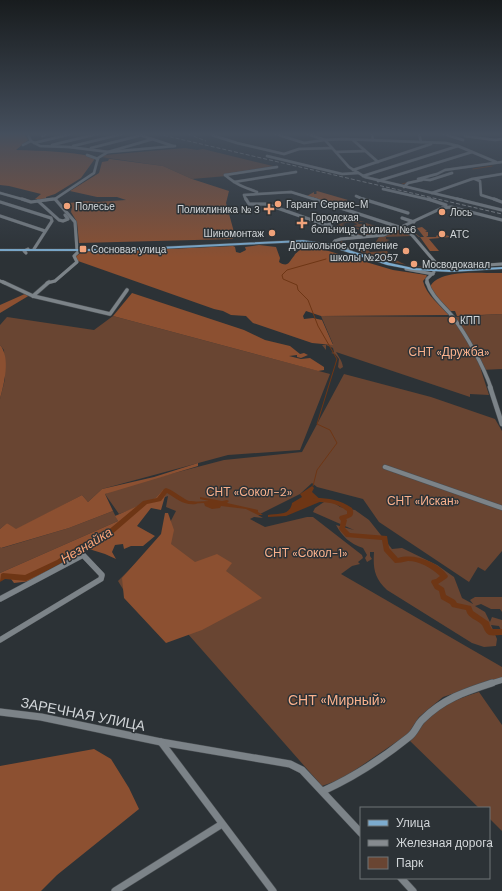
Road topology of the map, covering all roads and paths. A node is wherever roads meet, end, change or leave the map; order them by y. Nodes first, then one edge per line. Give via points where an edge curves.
1 (90, 176) edge
2 (226, 176) edge
3 (274, 176) edge
4 (363, 176) edge
5 (396, 176) edge
6 (428, 176) edge
7 (446, 176) edge
8 (491, 176) edge
9 (474, 178) junction
10 (422, 180) junction
11 (378, 181) junction
12 (234, 182) junction
13 (404, 187) junction
14 (383, 189) dead end
15 (0, 193) edge
16 (260, 193) junction
17 (432, 193) junction
18 (356, 196) dead end
19 (55, 199) junction
20 (50, 200) junction
21 (38, 201) junction
22 (0, 202) edge
23 (502, 202) edge
24 (442, 206) junction
25 (502, 210) edge
26 (0, 216) edge
27 (343, 218) dead end
28 (502, 220) edge
29 (414, 222) junction
30 (327, 225) junction
31 (399, 229) junction
32 (45, 231) junction
33 (361, 237) junction
34 (239, 244) junction
35 (332, 244) junction
36 (34, 249) junction
37 (71, 250) junction
38 (79, 250) junction
39 (27, 251) junction
40 (0, 252) edge
41 (502, 264) edge
42 (502, 268) edge
43 (416, 269) junction
44 (441, 269) junction
45 (427, 270) junction
46 (447, 271) junction
47 (433, 273) junction
48 (0, 281) edge
49 (127, 290) dead end
50 (33, 296) junction
51 (502, 424) edge
52 (385, 466) dead end
53 (502, 508) edge
54 (0, 599) edge
55 (0, 640) edge
56 (502, 680) edge
57 (0, 712) edge
58 (161, 742) junction
59 (323, 791) junction
60 (222, 824) junction
61 (360, 832) edge
62 (402, 879) edge
63 (115, 891) edge
64 (273, 891) edge
65 (413, 891) edge

1 - 19 street
2 - 12 street
3 - 12 street
4 - 11 street
5 - 11 street
6 - 10 street via 418,178
7 - 10 street
8 - 9 street
9 - 17 street
9 - 23 street via 480,181 481,194
10 - 13 street via 407,183
11 - 13 street
12 - 16 street via 240,187 247,187
13 - 17 street
14 - 24 street via 389,190 385,192 388,193 398,192 421,197
15 - 21 street via 30,202
16 - 30 street via 244,194 247,203 266,204
16 - 31 street via 291,192
17 - 25 street
18 - 29 street via 408,213 402,218
19 - 20 street
19 - 38 street via 75,222
20 - 21 street
20 - 21 street via 68,219 59,220
22 - 32 street via 51,218 52,221
24 - 28 street
24 - 29 street
26 - 32 street
27 - 30 street
29 - 31 street
30 - 33 street
31 - 33 street via 377,236
31 - 44 street via 412,235
32 - 36 street
33 - 35 street via 344,239
34 - 35 main road
34 - 35 main road via 291,241
34 - 38 main road
35 - 43 main road via 385,263
35 - 47 main road via 406,269
36 - 37 main road
36 - 39 main road
37 - 38 main road
37 - 39 main road
38 - 50 street via 74,256 77,262 68,272 49,282
39 - 40 main road
41 - 44 street
42 - 46 main road
42 - 47 main road
43 - 44 street
43 - 45 main road
45 - 46 main road
45 - 47 street
46 - 47 street
47 - 51 street via 427,279 427,284 453,317 485,370
48 - 50 street
49 - 50 street via 110,314
52 - 53 street
54 - 55 street via 81,555 85,555 102,575 101,579
56 - 59 street via 447,700 421,721 411,736 348,779
57 - 58 street, ЗАРЕЧНАЯ УЛИЦА via 75,723
58 - 59 street, ЗАРЕЧНАЯ УЛИЦА via 290,764 302,770
58 - 60 street
59 - 61 street, ЗАРЕЧНАЯ УЛИЦА
60 - 63 street
60 - 64 street
62 - 65 street

